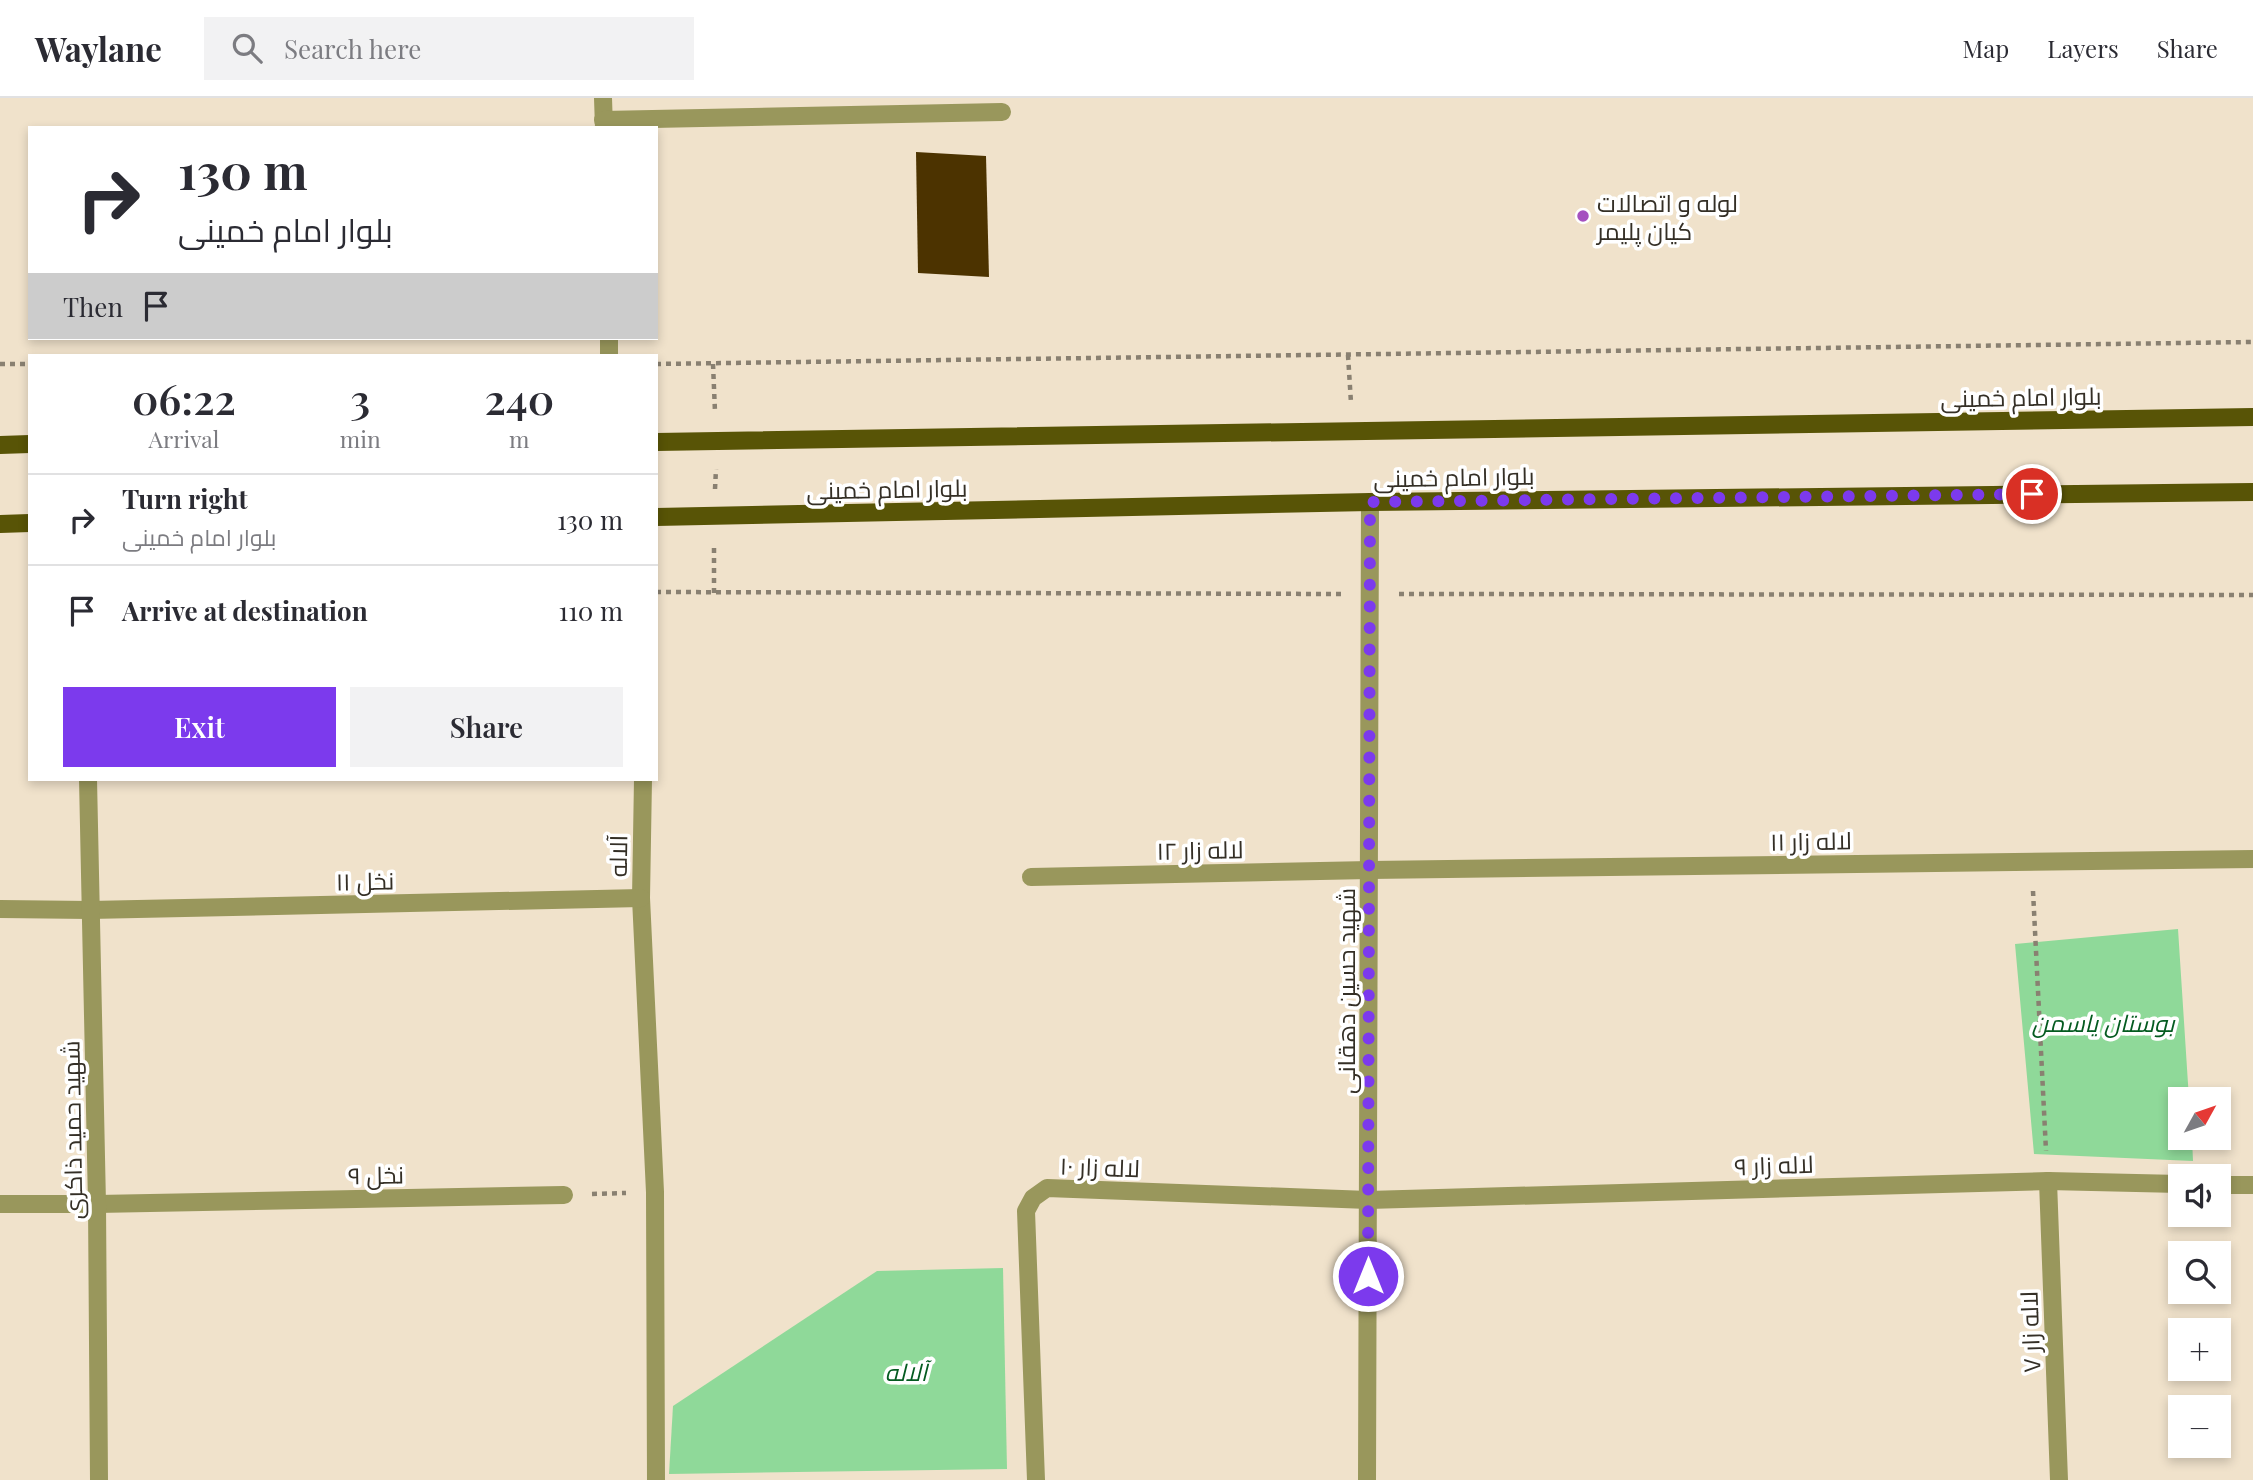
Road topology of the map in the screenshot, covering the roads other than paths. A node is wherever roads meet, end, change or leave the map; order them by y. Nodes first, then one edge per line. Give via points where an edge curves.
1 (603, 98) edge
2 (778, 107) edge
3 (1002, 112) dead end
4 (603, 124) edge
5 (2253, 416) edge
6 (658, 442) edge
7 (0, 444) edge
8 (28, 444) edge
9 (2253, 492) edge
10 (1370, 502) junction
11 (658, 517) edge
12 (28, 523) edge
13 (0, 524) edge
14 (88, 781) edge
15 (643, 781) edge
16 (2253, 859) edge
17 (1370, 870) junction
18 (1031, 877) dead end
19 (641, 898) junction
20 (0, 909) edge
21 (90, 910) junction
22 (2048, 1181) junction
23 (2168, 1184) edge
24 (2231, 1185) edge
25 (2253, 1185) edge
26 (564, 1195) road end
27 (1368, 1200) junction
28 (0, 1204) edge
29 (97, 1204) junction
30 (99, 1480) edge
31 (656, 1480) edge
32 (1036, 1480) edge
33 (1367, 1480) edge
34 (2059, 1480) edge

1 - 4 street
2 - 3 street
2 - 4 street
5 - 6 main road, بلوار امام خمینی
7 - 8 main road
9 - 10 main road, بلوار امام خمینی
10 - 11 main road, بلوار امام خمینی
10 - 17 street, شهید حسین دهقانی
12 - 13 main road
14 - 21 street, شهید حمید ذاکری
15 - 19 street, آلاله
16 - 17 street, لاله زار ۱۱
17 - 18 street, لاله زار ۱۲
17 - 27 street, شهید حسین دهقانی
19 - 21 street, نخل ۱۱
19 - 31 street, آلاله via 655,1192
20 - 21 street, نخل ۱۱
21 - 29 street, شهید حمید ذاکری
22 - 23 street, لاله زار ۹
22 - 27 street, لاله زار ۹
22 - 34 street, لاله زار ۷
24 - 25 street
26 - 29 street, نخل ۹
27 - 32 street, لاله زار ۱۰ via 1047,1188 1033,1198 1027,1211
27 - 33 street, شهید حسین دهقانی
28 - 29 street, نخل ۹
29 - 30 street, شهید حمید ذاکری

